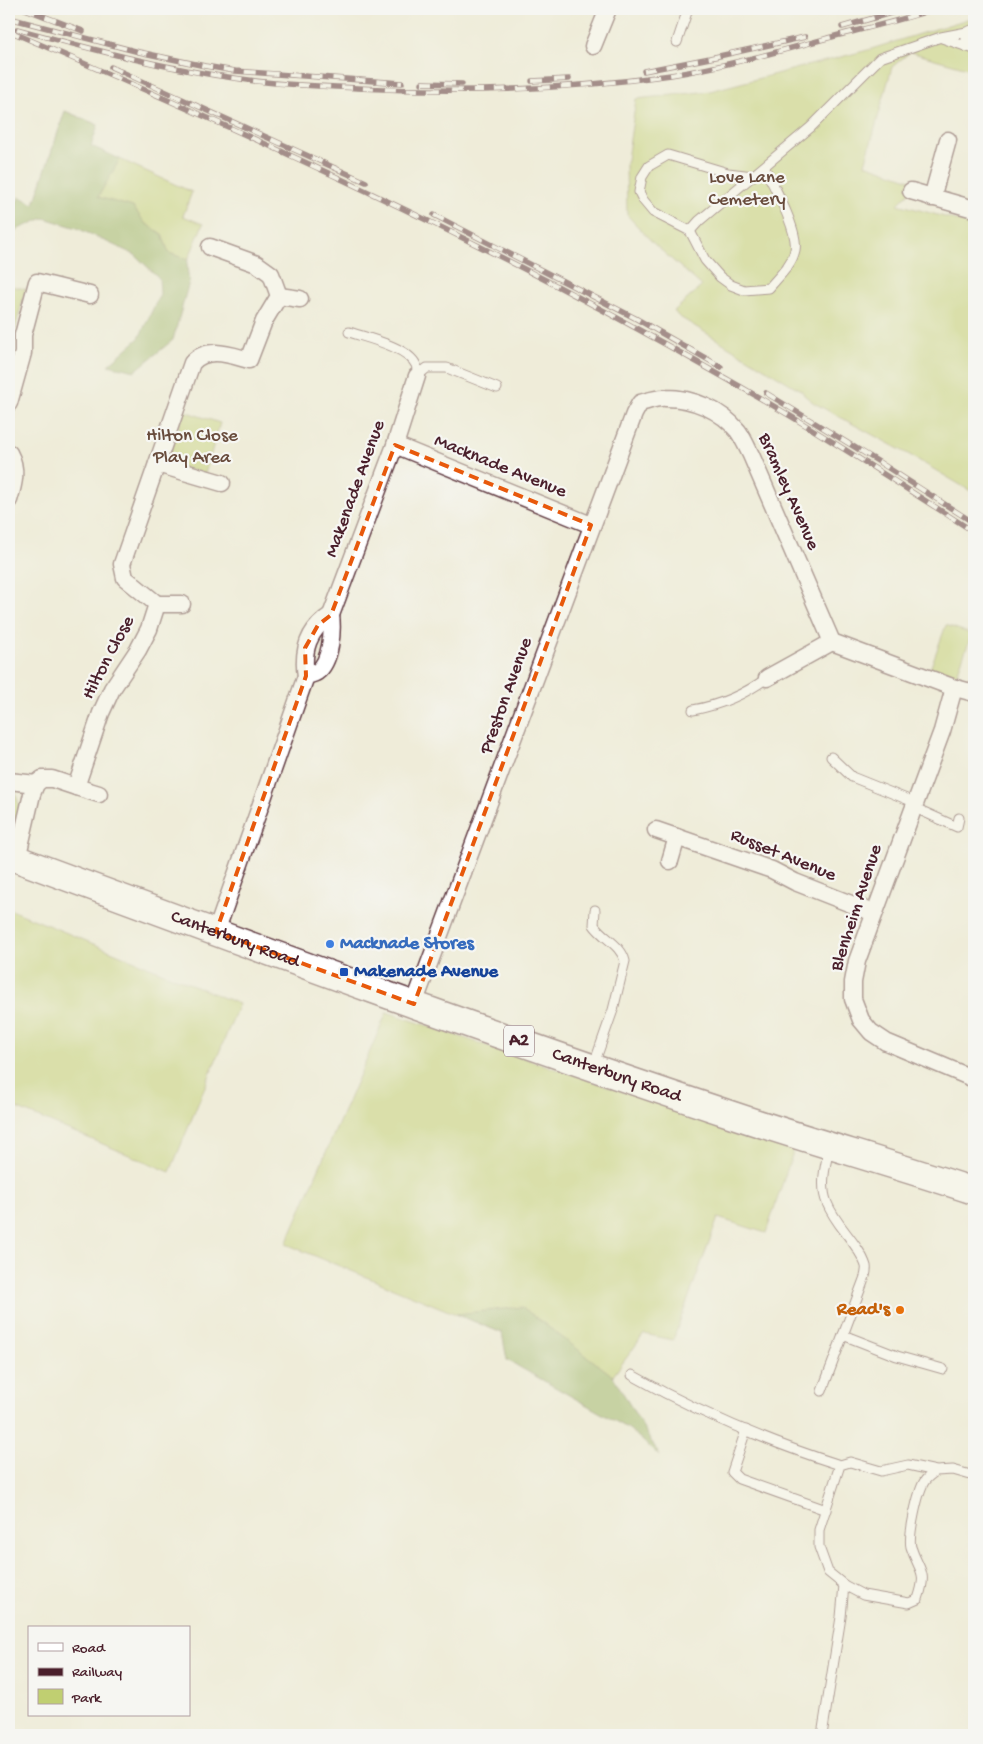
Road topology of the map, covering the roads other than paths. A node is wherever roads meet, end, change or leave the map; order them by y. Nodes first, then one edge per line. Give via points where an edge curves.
1 (608, 9) edge
2 (688, 9) edge
3 (971, 31) edge
4 (941, 37) junction
5 (677, 42) dead end
6 (593, 46) dead end
7 (970, 47) edge
8 (948, 140) dead end
9 (764, 167) junction
10 (753, 176) junction
11 (912, 191) dead end
12 (932, 198) junction
13 (974, 209) edge
14 (690, 231) junction
15 (210, 246) dead end
16 (90, 295) dead end
17 (279, 296) junction
18 (300, 299) dead end
19 (349, 332) dead end
20 (16, 333) edge
21 (417, 376) junction
22 (497, 388) dead end
23 (9, 403) edge
24 (640, 403) joint
25 (394, 445) junction
26 (9, 453) edge
27 (157, 464) junction
28 (222, 483) dead end
29 (9, 500) edge
30 (591, 525) junction
31 (157, 604) junction
32 (182, 604) dead end
33 (330, 615) junction
34 (832, 642) junction
35 (306, 676) junction
36 (767, 678) joint
37 (954, 688) junction
38 (974, 693) edge
39 (693, 710) dead end
40 (831, 757) dead end
41 (9, 781) edge
42 (36, 784) junction
43 (76, 787) junction
44 (99, 794) dead end
45 (914, 804) junction
46 (960, 818) dead end
47 (656, 830) dead end
48 (678, 838) junction
49 (13, 857) edge
50 (670, 861) dead end
51 (595, 910) dead end
52 (874, 913) junction
53 (216, 932) junction
54 (414, 1004) junction
55 (593, 1067) junction
56 (974, 1079) edge
57 (829, 1146) junction
58 (974, 1191) edge
59 (843, 1335) junction
60 (943, 1369) dead end
61 (632, 1375) dead end
62 (822, 1391) dead end
63 (746, 1430) junction
64 (840, 1465) junction
65 (936, 1471) junction
66 (974, 1476) edge
67 (826, 1510) junction
68 (844, 1585) junction
69 (822, 1735) edge

1 - 6 street
2 - 5 lane
3 - 4 lane
3 - 7 lane
4 - 7 lane
4 - 9 lane via 880,58 811,127
8 - 12 street
9 - 10 lane
9 - 14 lane via 795,238 795,250 786,268 769,288 744,290 731,286 705,260
10 - 14 lane
10 - 14 lane via 728,173 668,156 649,166 642,177 639,192 643,200 653,212
11 - 12 street
12 - 13 street
15 - 17 street via 257,264 270,274
16 - 20 street via 37,282
17 - 18 street
17 - 27 street, Hilton Close via 264,321 254,362 220,353 198,357 192,363
19 - 21 lane via 407,355 416,365
20 - 23 street via 23,353
21 - 22 lane via 427,368 447,368
21 - 25 street, Makenade Avenue
24 - 30 street, Preston Avenue
24 - 34 street, Bramley Avenue via 665,397 688,400 710,408 738,431
25 - 30 street, Macknade Avenue
25 - 33 street, Makenade Avenue
26 - 29 street via 15,480
27 - 28 street
27 - 31 street, Hilton Close via 122,564 125,578
30 - 54 street, Preston Avenue
31 - 32 street, Hilton Close
31 - 43 street, Hilton Close via 138,650 108,697
33 - 35 street, Makenade Avenue via 318,625 305,648
33 - 35 street, Makenade Avenue via 333,627 328,652 316,673
34 - 36 street
34 - 37 street
35 - 53 street, Makenade Avenue
36 - 39 lane via 741,695
37 - 38 street
37 - 45 street, Blenheim Avenue via 942,731
40 - 45 lane via 852,777
41 - 42 street
42 - 43 street via 42,779 52,779
42 - 49 street
43 - 44 street
45 - 46 lane via 957,828
45 - 52 street, Blenheim Avenue
47 - 48 street, Russet Avenue
48 - 50 street
48 - 52 street, Russet Avenue via 772,870
49 - 53 main road, Canterbury Road / A2
51 - 55 lane via 594,925 614,944 625,961 613,1010
52 - 56 street, Blenheim Avenue via 853,982 853,999 861,1020 886,1042
53 - 54 main road, Canterbury Road / A2
54 - 55 main road, Canterbury Road / A2
55 - 57 main road, Canterbury Road / A2
57 - 58 main road, Canterbury Road / A2
57 - 59 lane via 823,1175 826,1202 867,1268
59 - 60 lane
59 - 62 lane
61 - 63 lane
63 - 64 lane
63 - 67 lane via 732,1472 739,1479
64 - 65 lane via 850,1462 881,1471 908,1464
64 - 67 lane
65 - 66 lane via 953,1470
65 - 68 lane via 925,1480 914,1518 911,1545 921,1568 923,1583 918,1598 909,1603 863,1595
67 - 68 lane via 819,1530 819,1548 828,1572
68 - 69 lane

